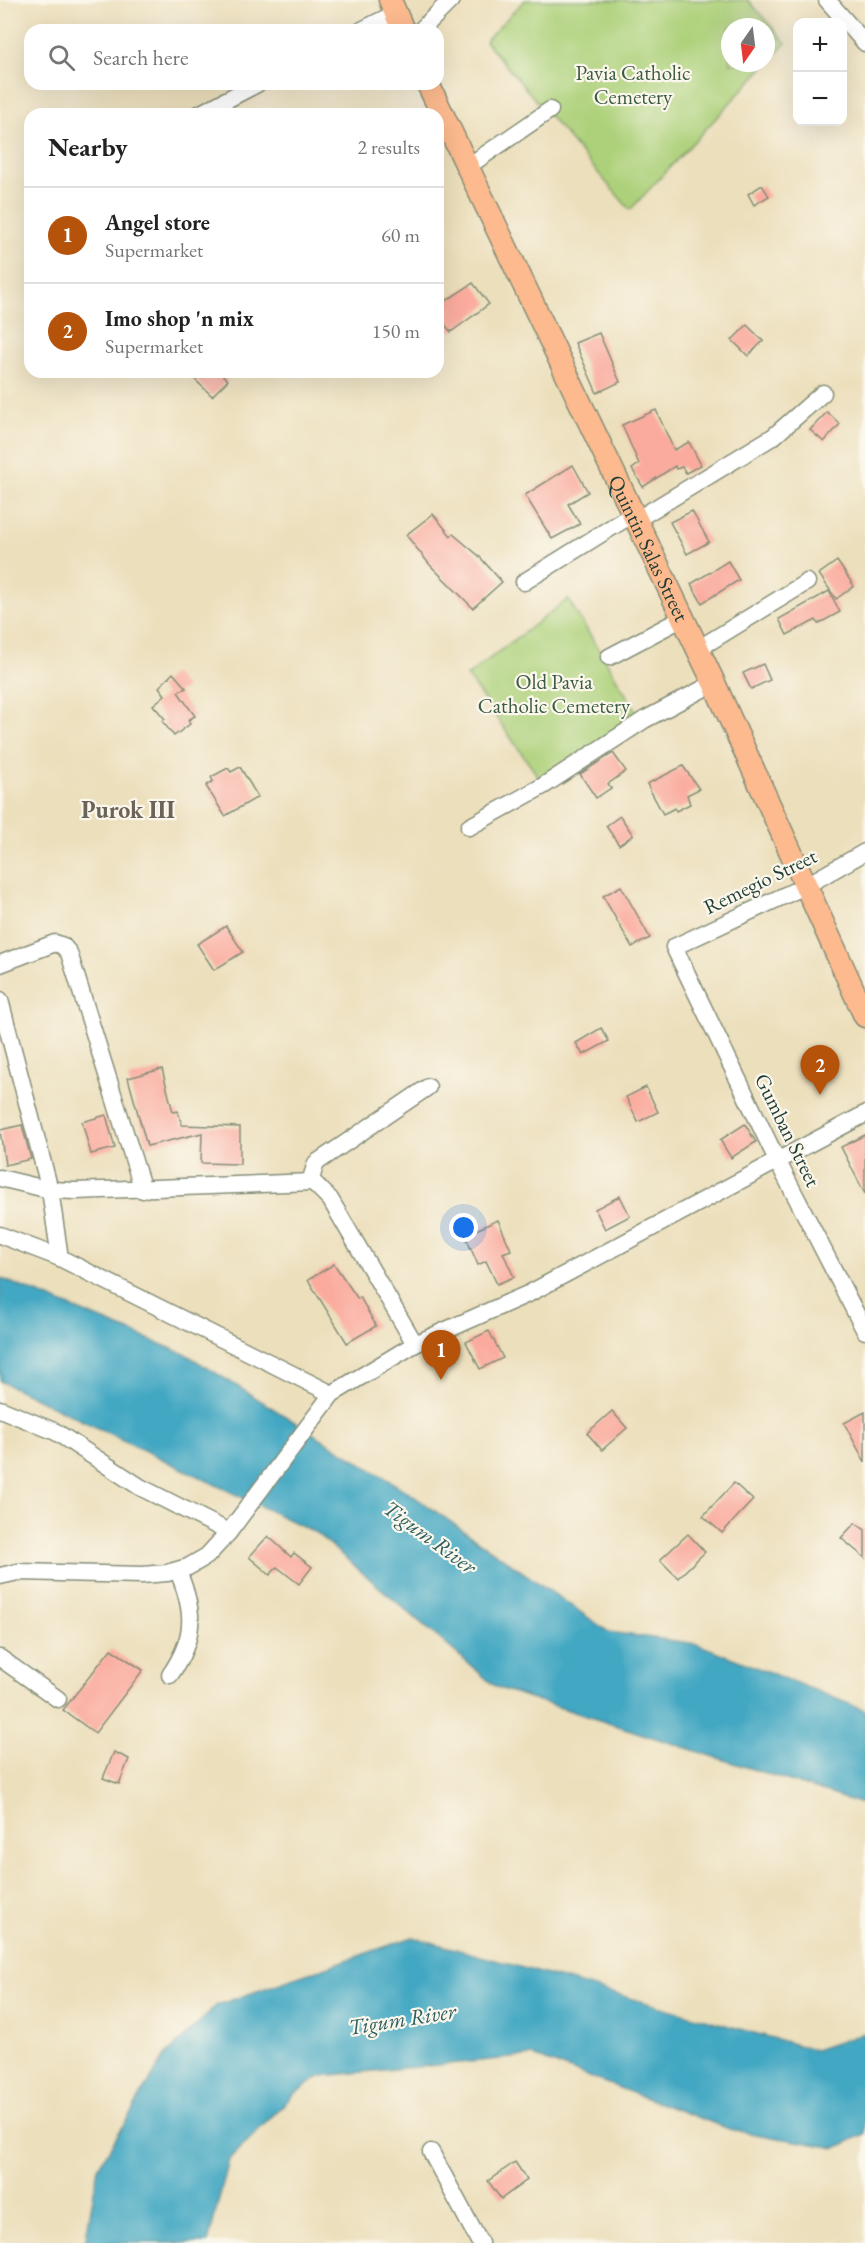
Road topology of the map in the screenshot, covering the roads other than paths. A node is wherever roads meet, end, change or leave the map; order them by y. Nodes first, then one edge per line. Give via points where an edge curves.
1 (451, 0) edge
2 (826, 0) edge
3 (396, 14) edge
4 (375, 24) edge
5 (427, 24) edge
6 (865, 43) edge
7 (245, 90) edge
8 (431, 90) edge
9 (211, 108) edge
10 (439, 108) edge
11 (550, 110) dead end
12 (444, 118) edge
13 (467, 167) junction
14 (823, 393) dead end
15 (635, 517) junction
16 (525, 582) dead end
17 (807, 582) dead end
18 (683, 618) junction
19 (698, 649) junction
20 (609, 657) dead end
21 (714, 683) junction
22 (469, 827) dead end
23 (865, 852) edge
24 (807, 885) junction
25 (674, 947) joint
26 (0, 964) edge
27 (0, 1000) edge
28 (865, 1016) edge
29 (428, 1087) dead end
30 (865, 1114) edge
31 (778, 1162) junction
32 (0, 1178) edge
33 (310, 1182) junction
34 (50, 1190) junction
35 (143, 1190) junction
36 (0, 1235) edge
37 (60, 1258) junction
38 (865, 1331) edge
39 (415, 1344) junction
40 (327, 1399) junction
41 (0, 1409) edge
42 (233, 1526) junction
43 (178, 1571) junction
44 (0, 1576) edge
45 (0, 1658) edge
46 (170, 1675) dead end
47 (58, 1699) dead end
48 (431, 2152) dead end
49 (480, 2243) edge

1 - 5 street
2 - 6 street
3 - 4 street
7 - 9 street
8 - 10 main road, Quintin Salas Street
11 - 13 street
12 - 13 main road, Quintin Salas Street
13 - 15 main road, Quintin Salas Street
14 - 15 street via 774,436
15 - 16 street
15 - 18 main road, Quintin Salas Street
17 - 19 street
18 - 19 main road, Quintin Salas Street
18 - 20 street
19 - 21 main road, Quintin Salas Street
21 - 22 street via 644,720 543,786
21 - 24 main road, Quintin Salas Street
23 - 24 street, Remegio Street
24 - 25 street, Remegio Street
24 - 28 main road, Quintin Salas Street
25 - 31 street, Gumban Street
26 - 35 street via 55,943 69,953
27 - 34 street
29 - 33 street via 316,1163
30 - 31 street
31 - 38 street, Gumban Street
31 - 39 street via 530,1293
32 - 34 street
33 - 35 street
33 - 39 street via 330,1199
34 - 35 street
34 - 37 street
36 - 37 street
37 - 40 street
39 - 40 street
40 - 42 street
41 - 42 street via 56,1432 140,1487
42 - 43 street via 207,1556
43 - 44 street via 142,1575 18,1572
43 - 46 street via 190,1603 191,1629 187,1646
45 - 47 street
48 - 49 street

